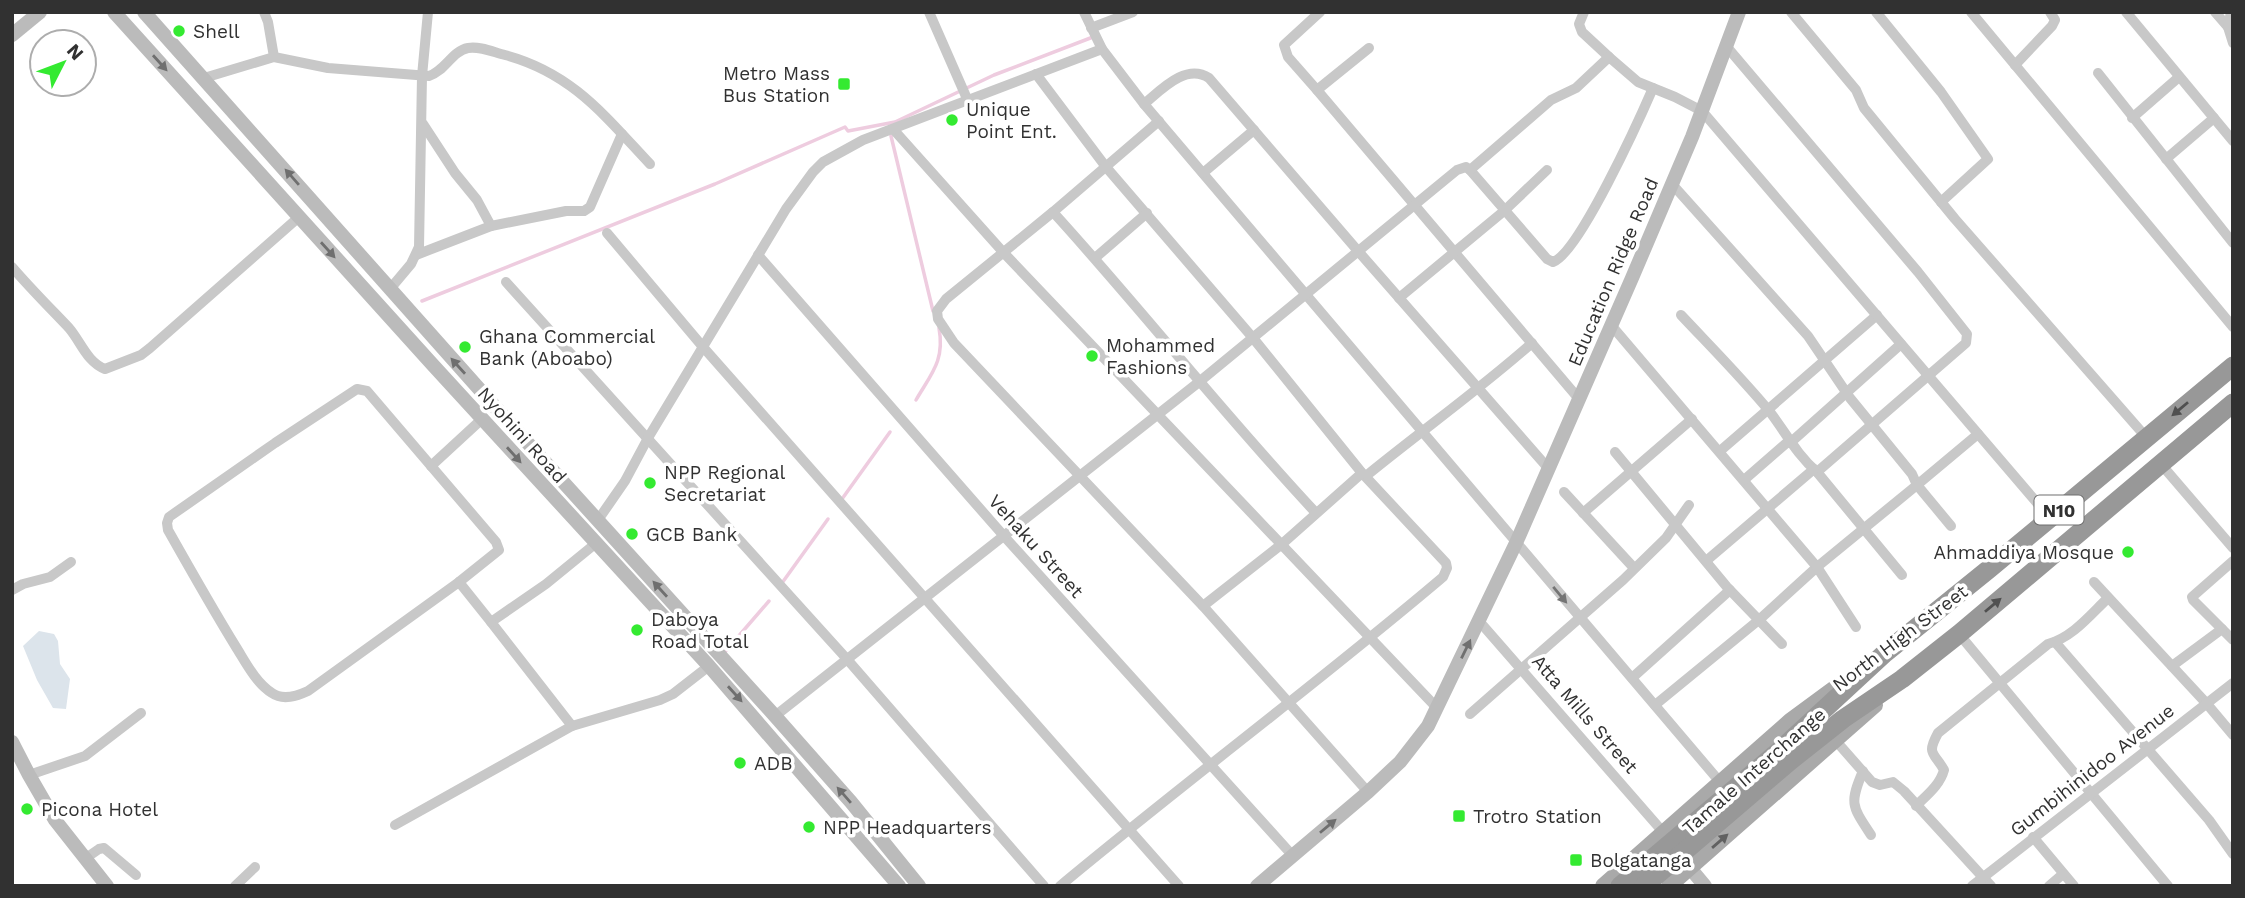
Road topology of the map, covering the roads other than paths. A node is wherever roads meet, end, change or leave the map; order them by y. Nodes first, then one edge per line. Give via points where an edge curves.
1 (40, 12) edge
2 (114, 12) edge
3 (145, 12) edge
4 (264, 12) edge
5 (428, 12) edge
6 (929, 12) edge
7 (1084, 12) edge
8 (1133, 12) edge
9 (1320, 12) edge
10 (1584, 12) edge
11 (1740, 12) edge
12 (1791, 12) edge
13 (1876, 12) edge
14 (1971, 12) edge
15 (2050, 12) edge
16 (2126, 12) edge
17 (2216, 12) edge
18 (2231, 12) edge
19 (2228, 27) junction
20 (1090, 28) junction
21 (12, 34) edge
22 (2233, 43) edge
23 (1727, 47) junction
24 (1370, 48) dead end
25 (1102, 49) junction
26 (274, 57) junction
27 (1609, 57) junction
28 (2015, 65) junction
29 (2098, 73) dead end
30 (1037, 74) junction
31 (422, 76) junction
32 (2179, 77) junction
33 (204, 78) junction
34 (1653, 88) junction
35 (1317, 90) junction
36 (968, 101) junction
37 (1144, 103) junction
38 (1702, 111) junction
39 (2132, 118) junction
40 (2214, 118) junction
41 (1159, 121) junction
42 (423, 124) junction
43 (893, 129) junction
44 (1254, 130) junction
45 (622, 134) junction
46 (2233, 141) edge
47 (2166, 159) junction
48 (650, 164) dead end
49 (1106, 167) junction
50 (1470, 170) junction
51 (1548, 170) dead end
52 (1203, 173) junction
53 (1672, 184) junction
54 (1941, 202) junction
55 (1415, 206) junction
56 (1504, 211) junction
57 (1053, 212) junction
58 (1146, 213) junction
59 (299, 217) junction
60 (491, 226) junction
61 (607, 233) dead end
62 (2233, 243) edge
63 (1358, 251) junction
64 (1003, 252) junction
65 (1454, 252) junction
66 (416, 255) junction
67 (758, 255) junction
68 (1094, 258) junction
69 (12, 267) edge
70 (506, 282) dead end
71 (390, 289) junction
72 (1306, 295) junction
73 (1399, 298) junction
74 (1681, 314) dead end
75 (1877, 315) junction
76 (1611, 325) junction
77 (2233, 327) edge
78 (1254, 338) junction
79 (1532, 343) junction
80 (1901, 344) junction
81 (703, 347) junction
82 (1824, 361) junction
83 (2233, 366) edge
84 (1928, 375) junction
85 (1199, 382) junction
86 (1478, 387) junction
87 (1845, 392) junction
88 (1579, 398) junction
89 (2233, 403) edge
90 (1767, 410) junction
91 (1158, 415) junction
92 (482, 419) junction
93 (1692, 419) junction
94 (1872, 425) junction
95 (1422, 430) junction
96 (1978, 434) junction
97 (648, 438) junction
98 (2146, 438) junction
99 (1790, 442) junction
100 (1720, 451) junction
101 (1615, 452) dead end
102 (2160, 463) junction
103 (431, 466) junction
104 (1548, 468) junction
105 (1816, 470) junction
106 (1633, 472) junction
107 (1080, 474) junction
108 (1364, 474) junction
109 (1744, 480) junction
110 (1917, 485) junction
111 (1564, 492) dead end
112 (1689, 505) dead end
113 (1768, 507) junction
114 (1316, 513) junction
115 (1583, 513) junction
116 (2050, 518) junction
117 (598, 520) junction
118 (1676, 525) junction
119 (1951, 526) dead end
120 (1863, 529) junction
121 (1003, 535) junction
122 (1516, 543) junction
123 (595, 544) junction
124 (1282, 544) junction
125 (2233, 548) edge
126 (1706, 561) junction
127 (2233, 561) edge
128 (71, 562) dead end
129 (1817, 567) junction
130 (1634, 568) junction
131 (1902, 575) dead end
132 (459, 582) junction
133 (2094, 582) dead end
134 (12, 590) edge
135 (1731, 590) junction
136 (923, 598) junction
137 (2108, 598) junction
138 (1203, 606) junction
139 (1580, 619) junction
140 (1760, 619) junction
141 (1479, 621) junction
142 (491, 622) junction
143 (1856, 627) dead end
144 (2222, 629) junction
145 (1958, 634) junction
146 (1370, 639) junction
147 (2233, 640) edge
148 (2054, 642) junction
149 (1783, 644) dead end
150 (1885, 653) junction
151 (846, 658) junction
152 (709, 666) junction
153 (2172, 666) junction
154 (1521, 670) junction
155 (1632, 678) junction
156 (1902, 680) junction
157 (2233, 683) edge
158 (2000, 684) junction
159 (1290, 702) junction
160 (2207, 704) junction
161 (1656, 705) junction
162 (1437, 708) junction
163 (141, 713) dead end
164 (1470, 714) dead end
165 (775, 716) junction
166 (572, 726) junction
167 (2233, 735) edge
168 (1836, 741) junction
169 (12, 742) edge
170 (2148, 749) junction
171 (1209, 765) junction
172 (1863, 771) junction
173 (29, 775) junction
174 (1720, 782) junction
175 (1368, 792) junction
176 (2090, 792) junction
177 (1916, 806) junction
178 (395, 825) dead end
179 (1129, 828) junction
180 (1663, 832) junction
181 (1871, 835) dead end
182 (2033, 837) junction
183 (2233, 854) edge
184 (1293, 856) junction
185 (86, 858) junction
186 (256, 867) dead end
187 (1689, 868) junction
188 (2063, 874) junction
189 (136, 875) dead end
190 (1987, 881) edge
191 (107, 886) edge
192 (234, 886) edge
193 (899, 886) edge
194 (919, 886) edge
195 (1044, 886) edge
196 (1060, 886) edge
197 (1179, 886) edge
198 (1257, 886) edge
199 (1603, 886) edge
200 (1620, 886) edge
201 (1644, 886) edge
202 (1669, 886) edge
203 (1705, 886) edge
204 (1972, 886) edge
205 (2049, 886) edge
206 (2074, 886) edge
207 (2168, 886) edge

1 - 21 main road
2 -> 59 main road, Nyohini Road
3 - 33 main road, Nyohini Road
4 - 26 street
5 - 31 street
6 - 36 street
7 - 20 street
8 - 20 street
9 - 35 street via 1284,45
10 - 27 street via 1579,24 1582,32
11 - 23 main road, Education Ridge Road
12 - 54 street
13 - 54 street via 1941,92 1987,159
14 - 28 street
15 - 28 street via 2055,20 2052,26
16 - 32 street
17 - 19 street
18 - 19 street
19 - 22 street
20 - 25 street
23 - 38 main road, Education Ridge Road
23 - 84 street via 1967,334 1966,344
24 - 35 street
25 - 30 street
25 - 37 street
26 - 31 street via 328,68
26 - 33 street
27 - 34 street via 1637,82
27 - 50 street
28 - 77 street
29 - 39 street
30 - 36 street
30 - 49 street
31 - 42 street
31 - 45 street via 434,75 467,48 522,60 574,87
32 - 39 street
32 - 40 street
71 -> 33 main road, Nyohini Road
34 - 38 street
34 - 56 street via 1618,165 1558,260 1547,259
35 - 55 street
36 - 43 street
37 - 41 street
37 - 44 street via 1178,78 1202,73
38 - 53 main road, Education Ridge Road
38 - 75 street
39 - 47 street
40 - 46 street
40 - 47 street
41 - 49 street
41 - 52 street
42 - 60 street
42 - 66 street
43 - 64 street
43 - 67 street via 822,162
44 - 52 street
44 - 63 street
45 - 48 street
45 - 60 street via 590,207
47 - 62 street
49 - 57 street
49 - 58 street
50 - 55 street via 1457,170
50 - 56 street
51 - 56 street
52 - 72 street
53 - 76 main road, Education Ridge Road
53 - 82 street via 1808,336
54 - 98 street
55 - 63 street
55 - 65 street
56 - 65 street
57 - 64 street
57 - 68 street
58 - 68 street
58 - 78 street
59 - 69 street via 150,348 105,369 89,357 70,329
59 -> 92 main road, Nyohini Road
60 - 66 street
61 - 81 street
63 - 72 street
63 - 73 street
64 - 91 street
64 - 107 street via 940,305 938,319 954,343
65 - 73 street
65 - 79 street
66 - 71 street
67 - 81 street
67 - 121 street, Vehaku Street
68 - 85 street
70 - 97 street
117 -> 71 main road, Nyohini Road
72 - 78 street
72 - 95 street
73 - 86 street
74 - 90 street
75 - 80 street
75 - 82 street
76 - 88 main road, Education Ridge Road
76 - 93 street
78 - 85 street
78 - 108 street
79 - 86 street
79 - 88 street
80 - 84 street
80 - 87 street
81 - 97 street
81 - 136 street
82 - 87 street
82 - 90 street
83 -> 98 highway, North High Street / N10
84 - 94 street
84 - 96 street
85 - 91 street
85 - 114 street
86 - 95 street
86 - 104 street
87 - 94 street
87 - 99 street
88 - 104 main road, Education Ridge Road
89 - 102 highway, North High Street / N10
90 - 99 street
90 - 100 street
91 - 107 street
91 - 124 street
92 - 103 street
92 -> 123 main road, Nyohini Road
93 - 100 street
93 - 106 street
94 - 105 street
94 - 110 street
95 - 108 street
95 - 122 street
96 - 110 street
96 - 116 street
97 - 117 street
97 - 151 street
98 - 116 highway, North High Street / N10
99 - 105 street
99 - 109 street
100 - 109 street
101 - 106 street
102 - 125 street
145 -> 102 highway, North High Street / N10
103 - 132 street via 499,550
103 - 132 street via 367,391 358,389 169,517 168,530 252,673 273,694 284,698 308,691
104 - 122 main road, Education Ridge Road
105 - 113 street
105 - 120 street
106 - 115 street
106 - 118 street
107 - 121 street
107 - 138 street
108 - 114 street
108 - 146 street via 1447,568 1443,577
109 - 113 street
110 - 119 street
110 - 120 street
111 - 115 street
112 - 118 street
113 - 126 street
113 - 129 street
114 - 124 street
115 - 130 street
116 - 150 highway, North High Street / N10
165 -> 117 main road, Nyohini Road
118 - 126 street
118 - 130 street
120 - 129 street
120 - 131 street
121 - 136 street
121 - 171 street, Vehaku Street
122 -> 139 street
122 - 141 main road, Education Ridge Road
123 - 142 street
123 - 152 main road, Nyohini Road
124 - 138 street
124 - 146 street
126 - 135 street
127 - 144 street via 2192,597
128 - 134 street via 50,577
129 - 140 street
129 - 143 street
130 - 139 street
132 - 142 street
133 - 137 street
135 - 140 street
135 - 155 street
136 - 151 street
136 - 179 street
137 - 148 street
137 - 153 street
138 - 159 street
139 - 154 street
139 - 155 street
140 - 149 street
140 - 161 street
141 - 154 street, Atta Mills Street
162 -> 141 main road, Education Ridge Road
142 - 166 street
144 - 147 street
144 - 153 street
145 - 156 highway, North High Street / N10
145 - 158 street
146 - 159 street
146 - 162 street
148 - 158 street
148 - 170 street
150 - 174 main road, North High Street via 1790,721
150 - 200 highway, Tamale Interchange via 1779,751
151 - 165 street
151 - 195 street
152 - 166 street via 660,700
152 -> 193 main road, Nyohini Road
153 - 160 street
154 - 164 street
154 - 180 street, Atta Mills Street
155 - 161 street
156 - 168 main road, North High Street
156 - 201 highway, Tamale Interchange via 1843,719
157 - 160 street, Gumbihinidoo Avenue
158 - 176 street
158 - 177 street via 1938,733 1931,752 1944,770 1943,776
159 - 171 street
159 - 175 street
160 - 167 street
160 - 170 street, Gumbihinidoo Avenue
161 - 174 street
162 - 175 main road, Education Ridge Road via 1419,740
163 - 173 street via 85,756
194 -> 165 main road, Nyohini Road
166 - 178 street
168 - 172 street
187 -> 168 main road, North High Street
169 - 173 main road
170 - 176 street, Gumbihinidoo Avenue
170 - 183 street
171 - 179 street
171 - 184 street, Vehaku Street
172 - 177 street via 1880,785 1893,782
172 - 181 street via 1853,804
173 - 185 main road via 55,820
174 - 180 main road, North High Street
184 -> 175 main road, Education Ridge Road
176 - 182 street, Gumbihinidoo Avenue
176 - 207 street
177 - 190 street
179 - 196 street
179 - 197 street
180 - 199 main road, North High Street
182 - 188 street
182 - 190 street, Gumbihinidoo Avenue
184 - 198 main road, Education Ridge Road
185 - 189 street via 104,848
185 - 191 main road
186 - 192 street
187 - 202 main road, North High Street
187 - 203 main road
188 - 205 street
188 - 206 street
190 - 204 street, Gumbihinidoo Avenue

